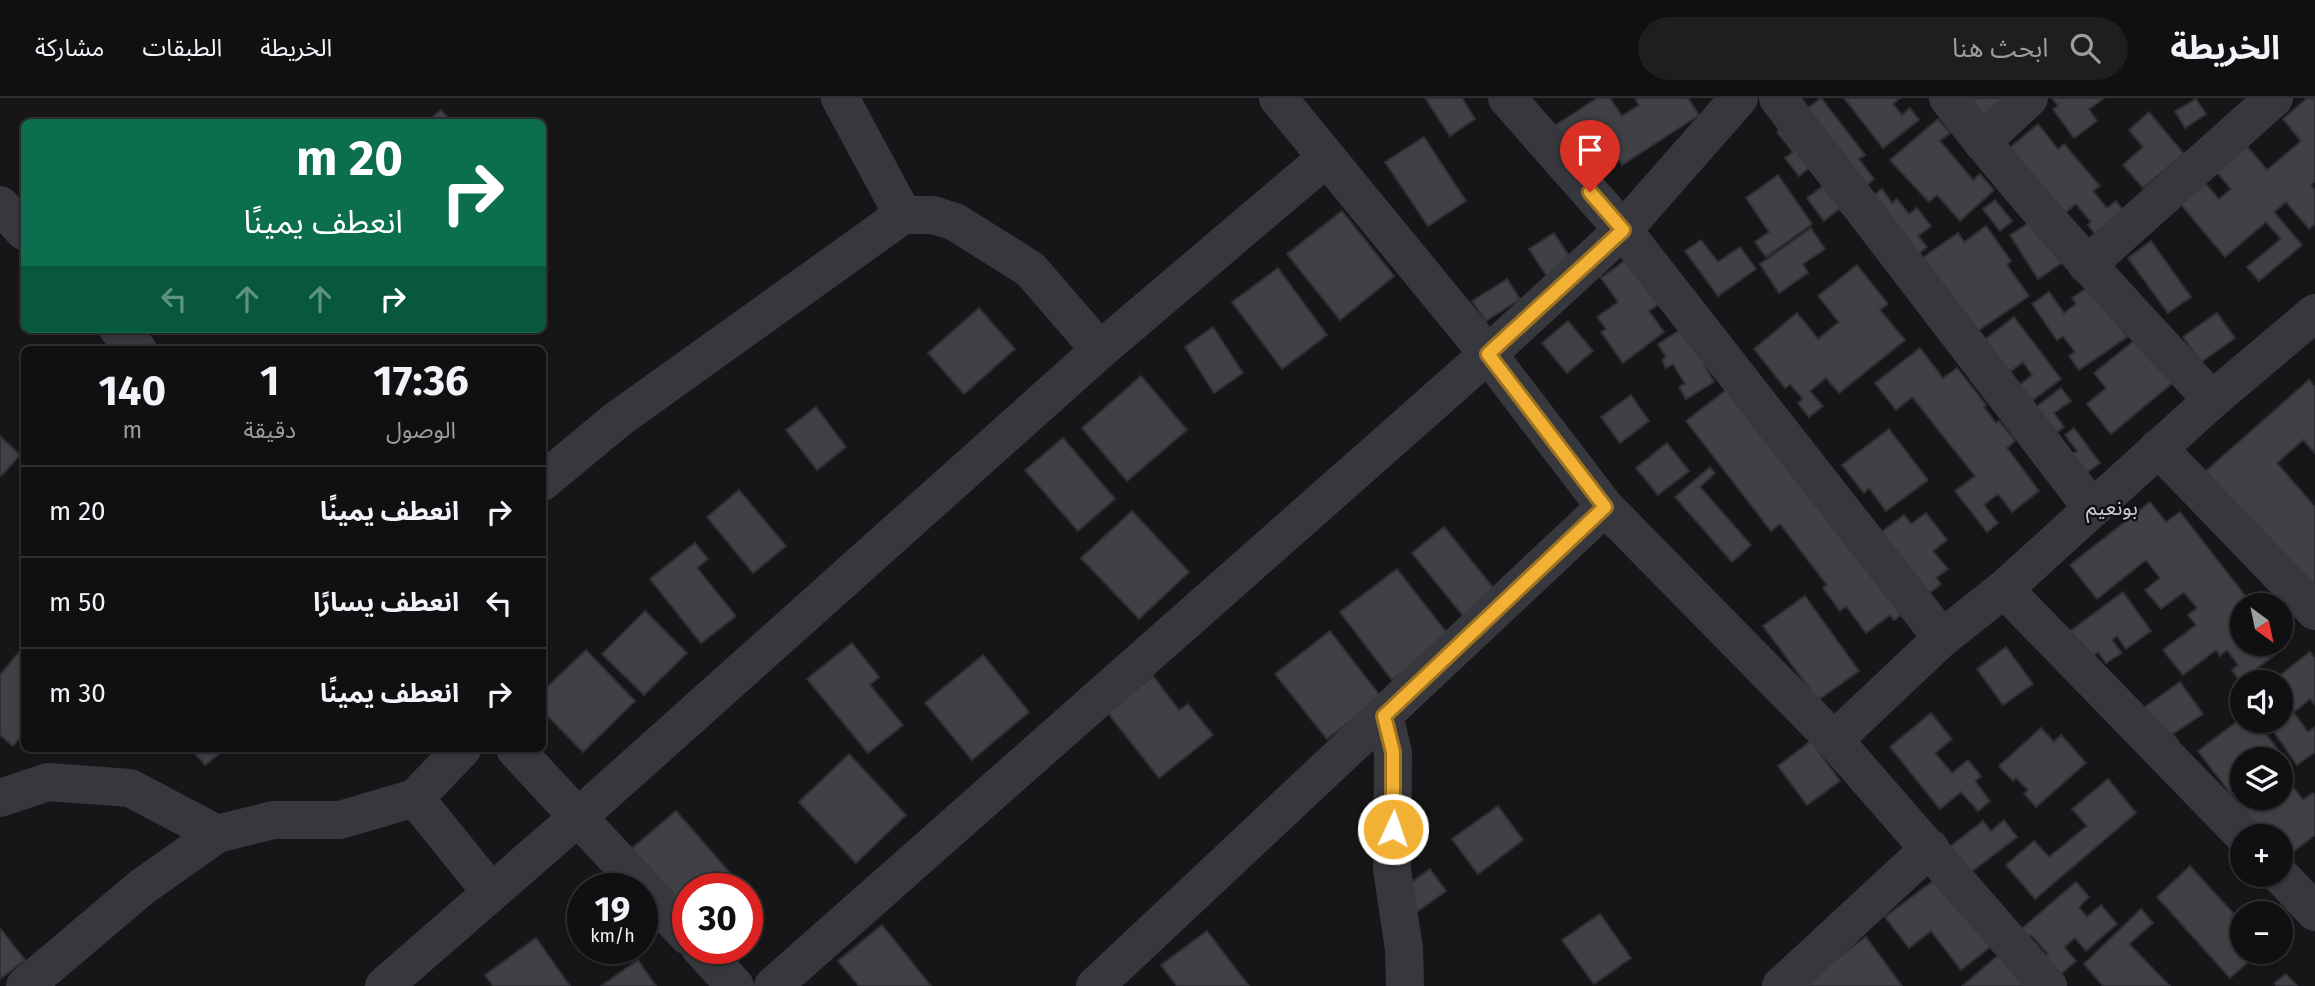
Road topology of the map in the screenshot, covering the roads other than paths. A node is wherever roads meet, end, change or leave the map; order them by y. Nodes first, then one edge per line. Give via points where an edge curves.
1 (840, 98) edge
2 (1278, 98) edge
3 (1507, 98) edge
4 (1739, 98) edge
5 (1778, 98) edge
6 (1948, 98) edge
7 (2029, 98) edge
8 (2274, 98) edge
9 (1982, 142) junction
10 (1326, 158) junction
11 (903, 215) junction
12 (1623, 230) junction
13 (2087, 265) junction
14 (2315, 313) edge
15 (122, 333) edge
16 (134, 346) edge
17 (1100, 350) junction
18 (1488, 354) junction
19 (2212, 400) junction
20 (2158, 448) junction
21 (546, 479) edge
22 (1605, 507) junction
23 (2091, 508) junction
24 (2004, 589) junction
25 (2315, 611) edge
26 (1942, 638) junction
27 (1384, 716) junction
28 (1834, 740) junction
29 (460, 752) edge
30 (518, 752) edge
31 (0, 798) edge
32 (415, 798) junction
33 (578, 818) junction
34 (2232, 824) edge
35 (217, 834) junction
36 (1930, 848) junction
37 (2291, 887) edge
38 (491, 892) junction
39 (2315, 912) edge
40 (672, 919) edge
41 (715, 964) edge
42 (25, 986) edge
43 (384, 986) edge
44 (735, 986) edge
45 (773, 986) edge
46 (1095, 986) edge
47 (1405, 986) edge
48 (1781, 986) edge
49 (2048, 986) edge

1 - 11 street
2 - 10 street
3 - 12 street
4 - 12 street
5 - 23 street
6 - 9 street
7 - 9 street
8 - 13 street
9 - 13 street
10 - 17 street
10 - 18 street
11 - 17 street via 933,215 955,222 1030,269
11 - 21 street via 618,419
12 - 18 street
12 - 26 street
13 - 19 street
14 - 19 street
15 - 16 street
17 - 33 street
18 - 22 street
18 - 45 street
19 - 20 street
20 - 23 street
20 - 25 street
22 - 27 street
22 - 28 street
23 - 24 street
24 - 26 street
24 - 34 street
26 - 28 street
27 - 46 street
27 - 47 street via 1393,752 1392,869
28 - 36 street
29 - 32 street
30 - 33 street
31 - 35 street via 48,782 130,788
32 - 35 street via 340,820 273,820
32 - 38 street
33 - 38 street
33 - 40 street
35 - 42 street via 142,887
36 - 48 street
36 - 49 street
37 - 39 street
38 - 43 street
41 - 44 street

